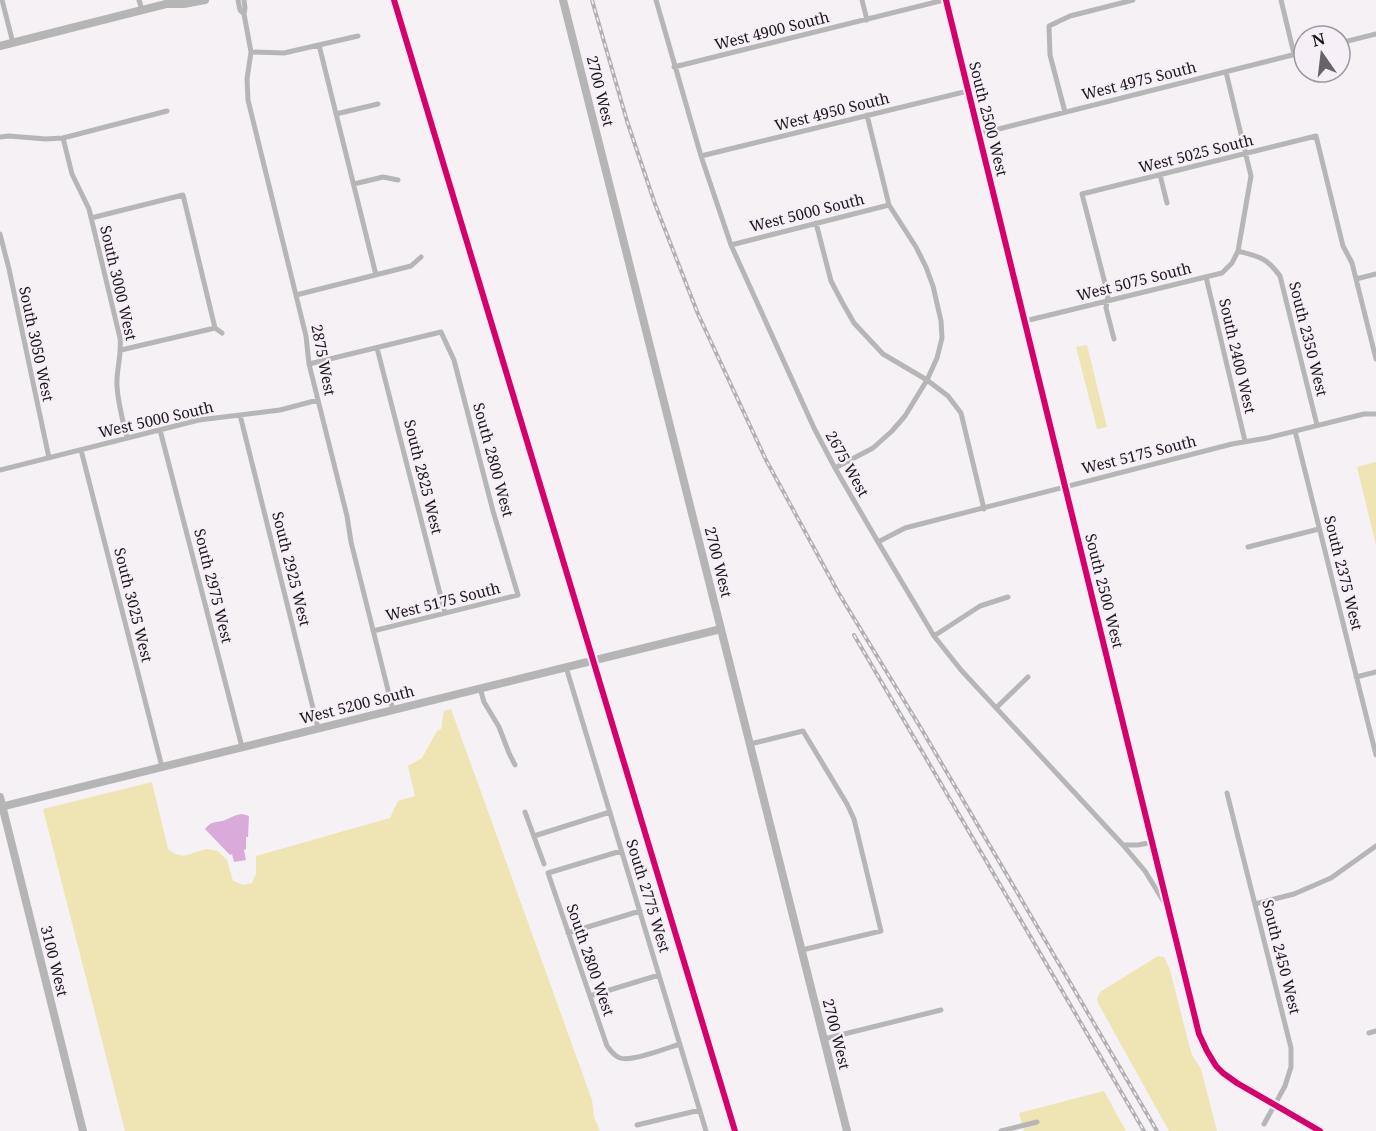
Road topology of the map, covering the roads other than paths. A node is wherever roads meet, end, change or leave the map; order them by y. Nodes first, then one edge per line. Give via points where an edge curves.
1 (2, 0) edge
2 (140, 0) edge
3 (174, 0) edge
4 (205, 0) edge
5 (238, 0) edge
6 (244, 0) edge
7 (563, 0) edge
8 (656, 0) edge
9 (862, 0) edge
10 (945, 0) edge
11 (1133, 0) edge
12 (1281, 0) edge
13 (166, 4) junction
14 (142, 10) junction
15 (244, 14) junction
16 (867, 20) junction
17 (1376, 34) edge
18 (358, 36) dead end
19 (1352, 41) edge
20 (13, 43) junction
21 (319, 45) junction
22 (0, 46) edge
23 (1292, 46) edge
24 (251, 52) junction
25 (1292, 55) edge
26 (674, 67) junction
27 (1226, 72) junction
28 (968, 91) junction
29 (378, 104) dead end
30 (167, 111) dead end
31 (1065, 112) junction
32 (336, 114) junction
33 (867, 115) junction
34 (979, 134) junction
35 (0, 137) edge
36 (63, 138) junction
37 (1246, 154) junction
38 (701, 156) junction
39 (1160, 175) junction
40 (398, 180) dead end
41 (354, 184) junction
42 (1167, 203) dead end
43 (889, 205) junction
44 (91, 218) junction
45 (816, 223) junction
46 (0, 234) edge
47 (731, 244) junction
48 (1238, 251) junction
49 (421, 257) dead end
50 (1376, 274) edge
51 (376, 275) junction
52 (1206, 277) junction
53 (1356, 279) junction
54 (296, 295) junction
55 (1107, 301) junction
56 (1025, 321) junction
57 (215, 328) junction
58 (222, 333) dead end
59 (1114, 339) dead end
60 (377, 348) junction
61 (121, 350) junction
62 (1376, 359) edge
63 (309, 364) junction
64 (927, 380) junction
65 (318, 400) junction
66 (1376, 414) edge
67 (240, 415) junction
68 (1317, 425) junction
69 (160, 430) junction
70 (1295, 431) junction
71 (127, 438) junction
72 (1245, 441) junction
73 (81, 450) junction
74 (49, 458) junction
75 (836, 468) junction
76 (0, 470) edge
77 (1065, 486) junction
78 (984, 508) junction
79 (1319, 529) junction
80 (878, 542) junction
81 (1248, 547) dead end
82 (518, 595) joint
83 (1008, 597) dead end
84 (445, 613) junction
85 (721, 629) junction
86 (373, 631) junction
87 (934, 636) junction
88 (566, 667) junction
89 (1376, 672) edge
90 (1028, 677) dead end
91 (1356, 677) junction
92 (480, 688) junction
93 (996, 708) junction
94 (393, 710) junction
95 (318, 728) junction
96 (750, 744) junction
97 (242, 747) junction
98 (1376, 755) edge
99 (515, 765) dead end
100 (162, 767) junction
101 (1227, 793) dead end
102 (0, 797) edge
103 (1, 806) edge
104 (525, 812) dead end
105 (610, 812) junction
106 (534, 836) junction
107 (1153, 842) junction
108 (1123, 844) junction
109 (1376, 846) edge
110 (621, 850) junction
111 (544, 864) dead end
112 (1255, 904) junction
113 (640, 911) junction
114 (1170, 912) junction
115 (568, 933) junction
116 (802, 951) junction
117 (659, 975) junction
118 (590, 996) junction
119 (941, 1010) dead end
120 (824, 1039) junction
121 (680, 1044) junction
122 (1275, 1105) junction
123 (700, 1110) junction
124 (1036, 1122) dead end
125 (1264, 1124) dead end
126 (637, 1125) dead end
127 (83, 1131) edge
128 (706, 1131) edge
129 (847, 1131) edge
130 (1001, 1131) edge
131 (1320, 1131) edge

1 - 20 street
2 - 14 street
3 - 13 street
4 - 13 street
5 - 15 street, 2875 West
6 - 15 street, 2875 West
7 - 85 street, 2700 West
8 - 26 street, 2675 West
9 - 16 street
10 - 16 street, West 4900 South
10 - 28 street, South 2500 West
11 - 31 street via 1070,16 1049,26 1050,55
12 - 23 street
13 - 14 street
14 - 20 street
15 - 24 street, 2875 West
16 - 26 street, West 4900 South
17 - 19 street
18 - 21 street
20 - 22 street
21 - 24 street via 284,53
21 - 32 street
24 - 54 street, 2875 West via 248,100
25 - 27 street, West 4975 South
26 - 38 street, 2675 West
27 - 31 street, West 4975 South
27 - 37 street
28 - 33 street, West 4950 South
28 - 34 street, South 2500 West
29 - 32 street
30 - 36 street
31 - 34 street, West 4975 South
32 - 41 street
33 - 38 street, West 4950 South
33 - 43 street
34 - 56 street, South 2500 West
35 - 36 street
36 - 44 street, South 3000 West via 72,174
37 - 39 street, West 5025 South
37 - 48 street via 1251,176
37 - 53 street, West 5025 South via 1316,136 1343,246
38 - 47 street, 2675 West
39 - 42 street
39 - 55 street, West 5025 South via 1082,195
40 - 41 street via 383,177
41 - 51 street
43 - 45 street, West 5000 South
43 - 64 street via 926,267 941,321 942,338
44 - 57 street via 185,192
44 - 61 street, South 3000 West
45 - 47 street, West 5000 South
45 - 64 street via 831,281 854,322 883,354
46 - 74 street, South 3050 West
47 - 75 street, 2675 West
48 - 52 street, West 5075 South via 1222,273
48 - 68 street, South 2350 West via 1260,257 1280,276
49 - 51 street via 411,266
50 - 53 street
51 - 54 street
52 - 55 street, West 5075 South
52 - 72 street, South 2400 West
53 - 62 street
54 - 63 street, 2875 West
55 - 56 street, West 5075 South
55 - 59 street
56 - 77 street, South 2500 West
57 - 58 street
57 - 61 street
60 - 63 street
60 - 82 street, South 2800 West via 441,332 454,360
60 - 84 street, South 2825 West
61 - 71 street, South 3000 West via 117,383
63 - 65 street, 2875 West
64 - 75 street via 892,431 873,448
64 - 78 street via 948,396 961,413
65 - 67 street, West 5000 South
65 - 86 street, 2875 West
66 - 68 street, West 5175 South
67 - 69 street, West 5000 South
67 - 95 street, South 2925 West
68 - 70 street, West 5175 South
69 - 71 street, West 5000 South
69 - 97 street, South 2975 West
70 - 72 street, West 5175 South
70 - 79 street, South 2375 West
71 - 73 street, West 5000 South
72 - 77 street, West 5175 South
73 - 74 street, West 5000 South
73 - 100 street, South 3025 West
74 - 76 street, West 5000 South
75 - 80 street, 2675 West
77 - 78 street, West 5175 South
77 - 107 street, South 2500 West
78 - 80 street, West 5175 South via 905,528
79 - 81 street
79 - 91 street, South 2375 West
80 - 87 street, 2675 West
82 - 84 street, West 5175 South
83 - 87 street via 980,606
84 - 86 street, West 5175 South
85 - 88 street, West 5200 South
85 - 96 street, 2700 West
86 - 94 street, 2875 West
87 - 93 street, 2675 West
88 - 92 street, West 5200 South
88 - 105 street, South 2775 West
89 - 91 street
90 - 93 street
91 - 98 street, South 2375 West
92 - 94 street, West 5200 South
92 - 99 street via 483,702 500,727
93 - 108 street, 2675 West
94 - 95 street, West 5200 South
95 - 97 street, West 5200 South
96 - 116 street, 2700 West
96 - 116 street via 803,731 854,819 881,931
97 - 100 street, West 5200 South
100 - 103 street, West 5200 South
101 - 112 street, South 2450 West
102 - 103 street, 3100 West
103 - 127 street, 3100 West
104 - 106 street
105 - 106 street
105 - 110 street, South 2775 West
106 - 111 street
107 - 108 street
107 - 114 street, South 2500 West
108 - 114 street, 2675 West
109 - 112 street via 1331,878 1294,894
110 - 113 street, South 2775 West
110 - 115 street, South 2800 West via 548,873
112 - 122 street, South 2450 West via 1291,1047 1291,1067
113 - 115 street
113 - 117 street, South 2775 West
114 - 122 street, South 2500 West via 1199,1034 1207,1051 1224,1073
115 - 118 street, South 2800 West
116 - 120 street, 2700 West
117 - 118 street
117 - 121 street, South 2775 West
118 - 121 street, South 2800 West via 607,1046 621,1059
119 - 120 street
120 - 129 street, 2700 West
121 - 123 street, South 2775 West
122 - 125 street, South 2450 West
122 - 131 street, South 2500 West
123 - 126 street
123 - 128 street, South 2775 West
124 - 130 street

